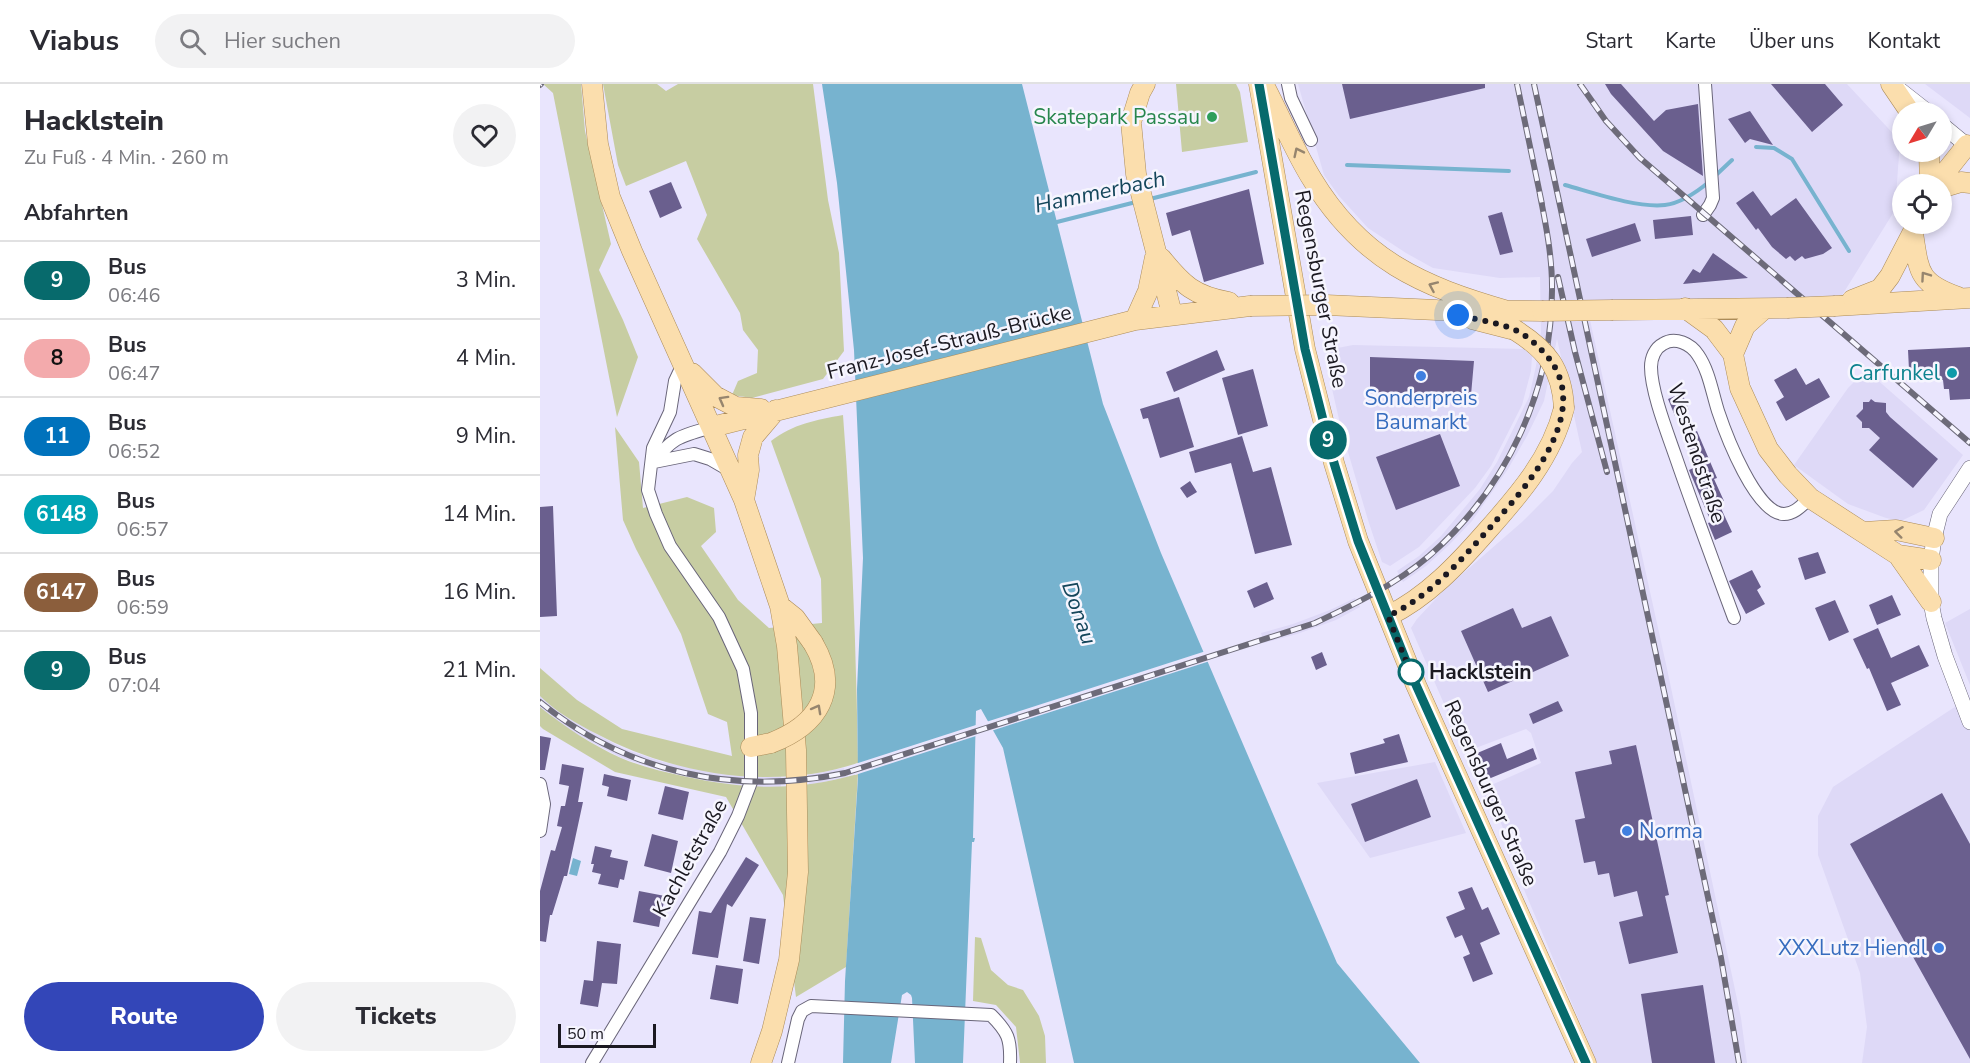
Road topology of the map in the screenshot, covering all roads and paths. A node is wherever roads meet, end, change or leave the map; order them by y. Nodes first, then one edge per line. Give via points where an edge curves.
1 (592, 84) edge
2 (1145, 84) edge
3 (1259, 84) edge
4 (1263, 84) edge
5 (1288, 84) edge
6 (1705, 84) edge
7 (1892, 84) edge
8 (1904, 102) edge
9 (1915, 102) edge
10 (1952, 132) edge
11 (1311, 140) dead end
12 (1969, 147) edge
13 (1945, 174) edge
14 (1970, 183) edge
15 (1952, 185) edge
16 (1702, 215) dead end
17 (1912, 234) edge
18 (1915, 234) edge
19 (1156, 253) junction
20 (1967, 298) edge
21 (1250, 306) junction
22 (1836, 306) junction
23 (1685, 308) junction
24 (1764, 309) junction
25 (1437, 310) junction
26 (1508, 311) junction
27 (1172, 314) junction
28 (1135, 320) junction
29 (1733, 354) junction
30 (683, 364) junction
31 (776, 410) junction
32 (711, 427) junction
33 (653, 463) junction
34 (1970, 468) edge
35 (732, 472) junction
36 (1810, 498) junction
37 (744, 500) junction
38 (1864, 532) junction
39 (1934, 538) junction
40 (1898, 555) junction
41 (1931, 560) junction
42 (1931, 602) junction
43 (780, 606) junction
44 (1388, 616) junction
45 (1734, 618) dead end
46 (1970, 722) edge
47 (752, 747) junction
48 (540, 784) edge
49 (540, 831) edge
50 (592, 1063) edge
51 (761, 1063) edge
52 (788, 1063) edge
53 (1010, 1063) edge
54 (1586, 1063) edge

1 - 30 main road via 598,144 610,197
2 - 19 main road via 1131,122 1136,174
3 - 44 main road, Regensburger Straße via 1305,349 1358,541
26 -> 4 main road via 1462,298 1415,278 1364,243 1336,214 1311,178
5 - 11 street
6 - 16 street via 1713,198
7 - 8 main road
7 - 9 street
10 - 12 street
12 - 13 main road
14 - 15 main road
17 - 22 main road via 1880,289
20 -> 18 main road via 1938,290 1926,281 1918,265
19 - 21 main road via 1182,283 1208,298
19 - 27 main road
19 - 28 main road via 1148,291
20 - 22 main road
21 - 25 main road, bridge
21 - 27 main road, Franz-Josef-Strauß-Brücke
22 - 24 main road, bridge
23 - 24 main road
23 - 26 main road, bridge
23 - 29 main road via 1714,329
24 - 29 main road via 1745,326
25 - 26 main road
25 - 44 main road, bridge via 1515,330 1532,341 1553,363 1560,378 1564,408 1545,456 1500,517 1456,566 1422,595
27 - 28 main road, Franz-Josef-Strauß-Brücke
28 - 31 main road, Franz-Josef-Strauß-Brücke
29 - 36 main road via 1740,388 1768,449
31 -> 30 main road via 736,407 715,396
30 - 32 main road
30 - 33 street, Kachletstraße via 675,381 670,412 653,448
31 - 32 main road, Franz-Josef-Strauß-Brücke
31 - 37 main road via 753,437
32 - 33 street via 670,443
32 - 35 main road
33 - 35 street via 694,454
33 - 47 street, Kachletstraße via 648,490 656,514 670,546 719,617 743,669
34 - 39 street via 1940,514
35 - 37 main road
36 - 38 main road
36 - 45 street, Westendstraße via 1797,510 1785,514 1771,511 1738,462 1698,355 1675,340 1657,349 1651,365 1663,423
37 - 43 main road
39 -> 38 main road via 1896,530
38 - 40 main road
39 - 41 street
40 - 41 main road
40 - 42 main road
41 - 42 street
42 - 46 street via 1945,656
47 -> 43 main road, bridge via 789,736 811,719 824,695 820,655 795,618
43 - 51 main road via 796,750 798,872 789,960
44 - 54 main road, Regensburger Straße
47 - 50 street, Kachletstraße via 751,782 720,852
48 - 49 street via 544,804
52 - 53 street via 802,1011 817,1006 991,1015 1011,1044

